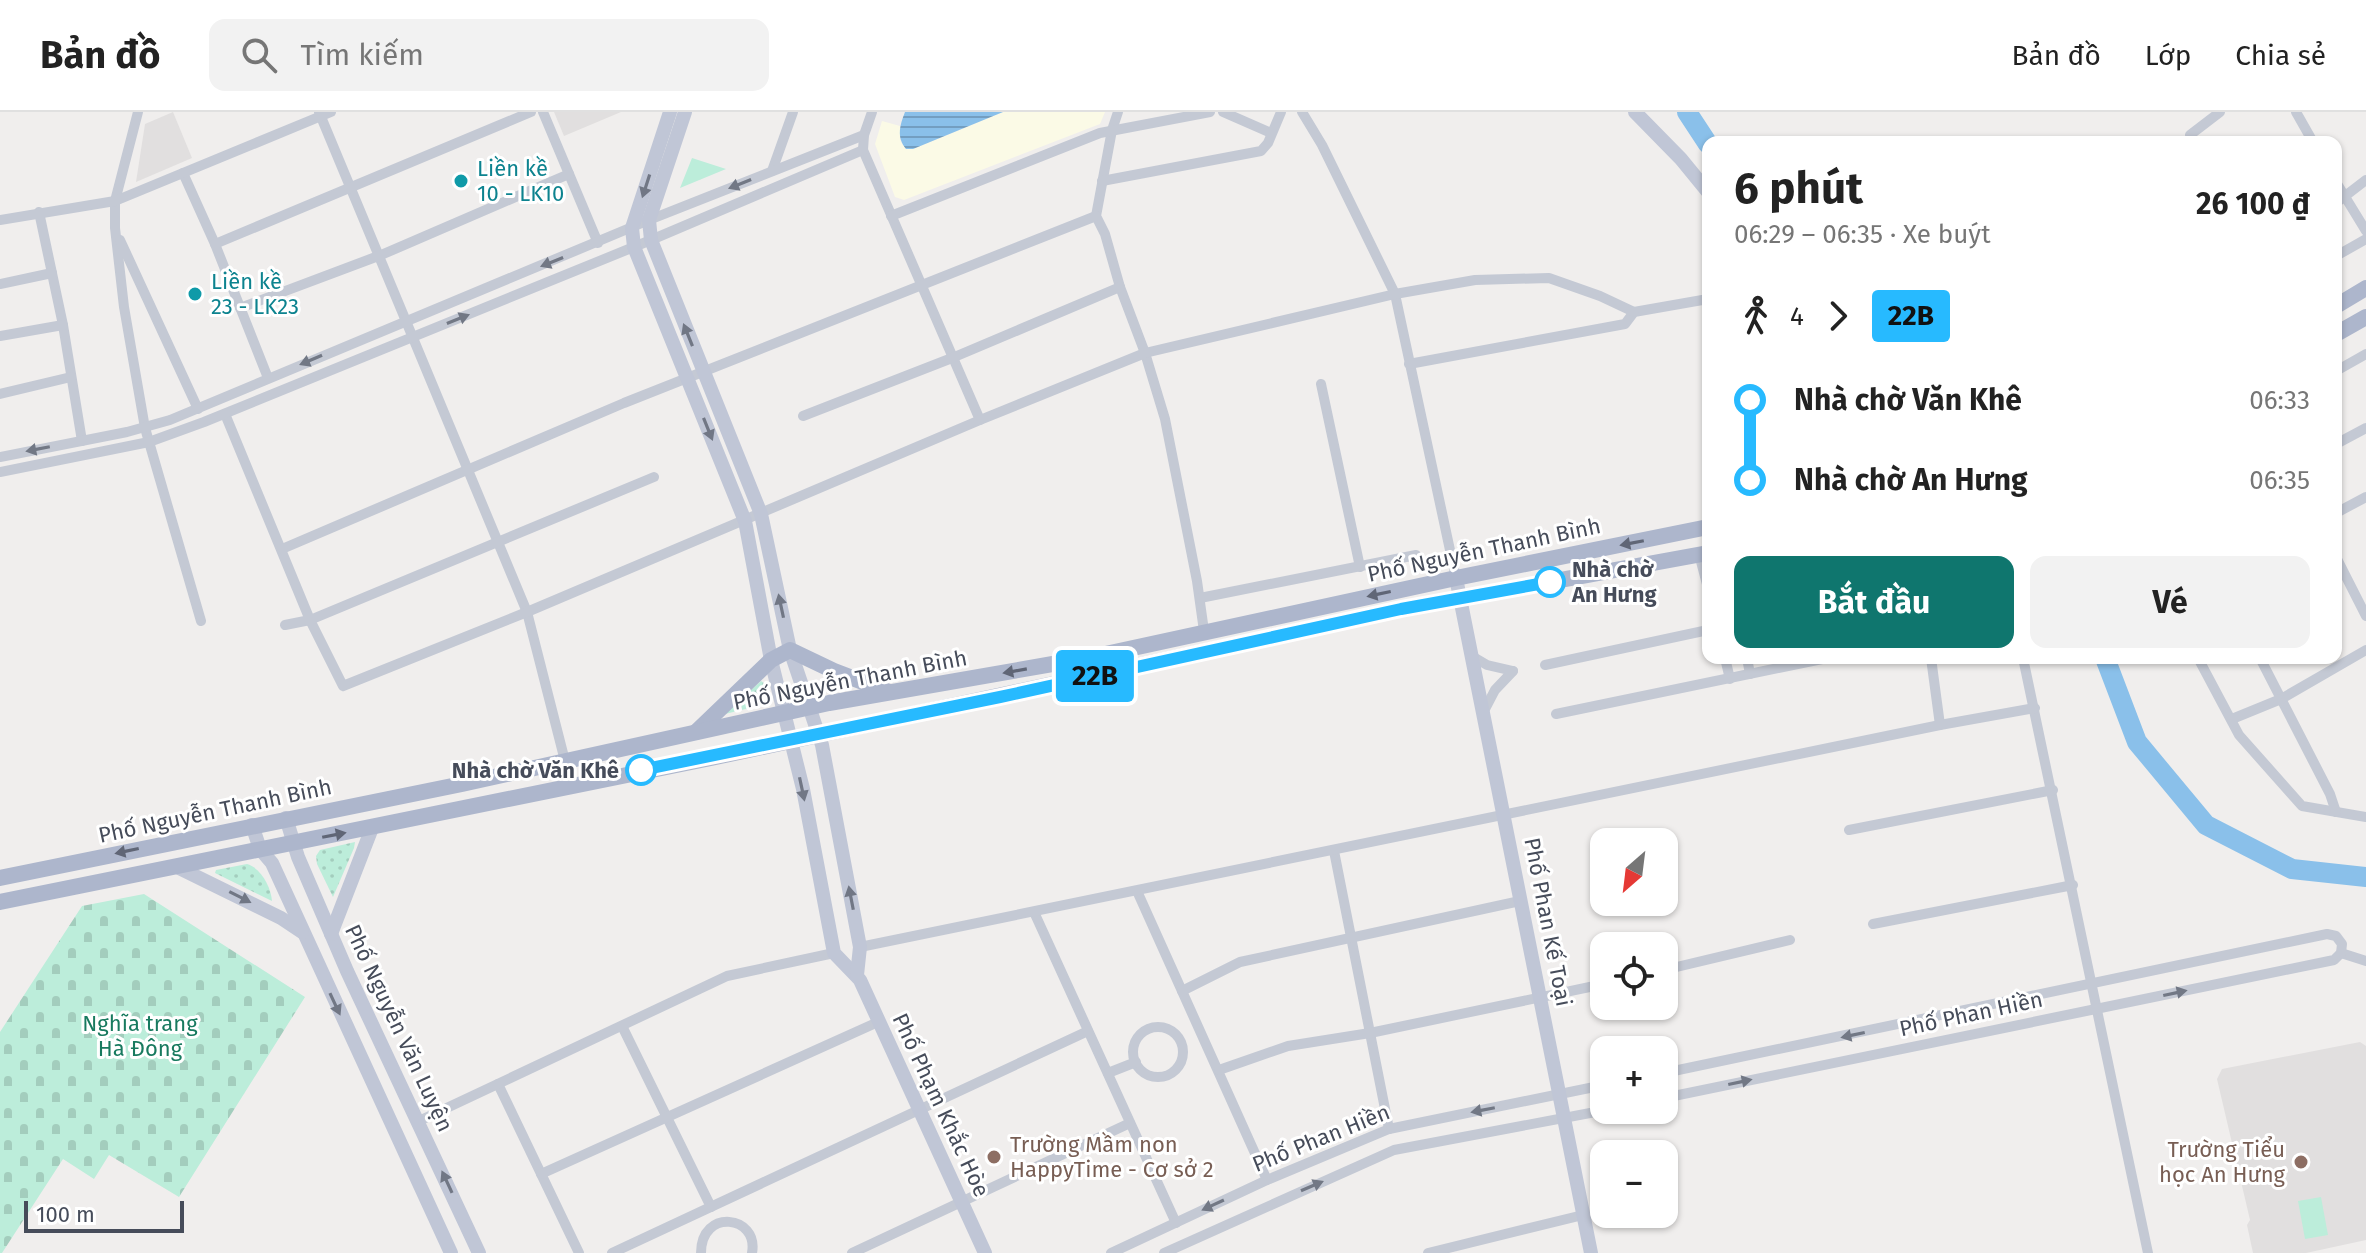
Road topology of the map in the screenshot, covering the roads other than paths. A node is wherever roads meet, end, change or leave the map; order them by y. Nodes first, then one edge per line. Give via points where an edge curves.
1 (138, 112) edge
2 (531, 112) edge
3 (543, 112) edge
4 (670, 112) edge
5 (685, 112) edge
6 (793, 112) edge
7 (872, 112) edge
8 (1118, 112) edge
9 (1210, 112) edge
10 (1223, 112) edge
11 (1281, 112) edge
12 (1302, 112) edge
13 (1635, 112) edge
14 (2220, 112) edge
15 (2296, 112) edge
16 (324, 113) edge
17 (1112, 130) junction
18 (1271, 133) junction
19 (864, 135) junction
20 (2190, 135) dead end
21 (2310, 136) edge
22 (863, 150) junction
23 (772, 171) junction
24 (183, 173) junction
25 (569, 174) junction
26 (2366, 180) edge
27 (1102, 181) junction
28 (1702, 185) edge
29 (351, 187) junction
30 (2342, 198) edge
31 (115, 201) junction
32 (2342, 202) edge
33 (39, 212) junction
34 (891, 216) junction
35 (1096, 216) junction
36 (0, 220) edge
37 (649, 220) junction
38 (115, 228) junction
39 (632, 228) junction
40 (2366, 231) edge
41 (2366, 239) edge
42 (651, 240) junction
43 (598, 243) junction
44 (215, 244) junction
45 (634, 247) junction
46 (2342, 253) edge
47 (381, 255) junction
48 (52, 273) junction
49 (0, 284) edge
50 (920, 284) junction
51 (1120, 287) junction
52 (2366, 288) edge
53 (1395, 294) junction
54 (1702, 300) edge
55 (2342, 302) edge
56 (240, 308) junction
57 (1634, 312) junction
58 (2366, 317) edge
59 (405, 320) junction
60 (63, 325) junction
61 (2342, 331) edge
62 (0, 336) edge
63 (412, 337) junction
64 (1145, 353) junction
65 (2366, 354) edge
66 (952, 358) junction
67 (1409, 364) junction
68 (2342, 368) edge
69 (703, 373) junction
70 (71, 377) junction
71 (268, 378) junction
72 (688, 379) junction
73 (1321, 384) dead end
74 (0, 394) edge
75 (198, 409) junction
76 (225, 414) junction
77 (803, 416) dead end
78 (980, 420) junction
79 (145, 428) junction
80 (2366, 428) edge
81 (82, 441) junction
82 (2342, 441) edge
83 (149, 442) junction
84 (0, 457) edge
85 (469, 470) junction
86 (0, 472) edge
87 (654, 477) dead end
88 (2366, 497) edge
89 (2342, 510) edge
90 (761, 514) junction
91 (745, 521) junction
92 (1702, 528) edge
93 (500, 543) junction
94 (282, 549) junction
95 (1702, 553) edge
96 (1416, 555) dead end
97 (1360, 567) junction
98 (2342, 569) edge
99 (1456, 578) junction
100 (1200, 598) junction
101 (1458, 600) junction
102 (527, 612) junction
103 (2366, 616) edge
104 (310, 620) junction
105 (201, 621) dead end
106 (285, 625) dead end
107 (1204, 631) junction
108 (1702, 631) edge
109 (790, 650) junction
110 (2366, 650) edge
111 (1470, 655) junction
112 (2342, 658) edge
113 (771, 660) junction
114 (1726, 664) edge
115 (1748, 664) edge
116 (1798, 664) edge
117 (1932, 664) edge
118 (2024, 664) edge
119 (2201, 664) edge
120 (2263, 664) edge
121 (2328, 664) edge
122 (1545, 665) dead end
123 (1750, 674) junction
124 (1730, 679) junction
125 (892, 693) junction
126 (2281, 699) junction
127 (810, 708) junction
128 (2035, 708) junction
129 (784, 713) junction
130 (1483, 713) junction
131 (1556, 714) dead end
132 (2232, 719) junction
133 (1940, 725) junction
134 (695, 733) junction
135 (819, 733) junction
136 (791, 739) junction
137 (565, 761) junction
138 (2053, 790) junction
139 (2336, 812) junction
140 (1504, 816) junction
141 (2366, 817) edge
142 (286, 818) junction
143 (252, 825) junction
144 (372, 828) junction
145 (1849, 830) dead end
146 (293, 843) junction
147 (260, 849) junction
148 (1334, 851) junction
149 (175, 866) junction
150 (0, 878) edge
151 (2073, 885) junction
152 (1137, 891) junction
153 (1520, 901) junction
154 (0, 902) edge
155 (1034, 912) junction
156 (1873, 924) dead end
157 (303, 933) junction
158 (331, 934) junction
159 (1350, 936) junction
160 (1790, 940) dead end
161 (860, 947) junction
162 (834, 953) junction
163 (2341, 953) junction
164 (2366, 961) edge
165 (1678, 967) edge
166 (857, 975) junction
167 (2094, 985) junction
168 (1590, 987) edge
169 (1182, 991) junction
170 (1541, 999) junction
171 (2098, 1009) junction
172 (878, 1022) junction
173 (622, 1026) junction
174 (1088, 1031) junction
175 (1200, 1031) junction
176 (1370, 1033) junction
177 (1180, 1043) junction
178 (1136, 1062) junction
179 (1219, 1070) junction
180 (1678, 1070) edge
181 (1108, 1073) junction
182 (498, 1084) junction
183 (1590, 1088) edge
184 (1560, 1095) junction
185 (1678, 1095) edge
186 (920, 1111) junction
187 (1590, 1113) edge
188 (669, 1118) junction
189 (1565, 1118) junction
190 (419, 1121) junction
191 (1130, 1123) junction
192 (1389, 1129) junction
193 (541, 1174) junction
194 (1267, 1180) junction
195 (961, 1201) junction
196 (711, 1207) junction
197 (1583, 1215) junction
198 (1176, 1223) junction
199 (451, 1253) edge
200 (479, 1253) edge
201 (579, 1253) edge
202 (612, 1253) edge
203 (701, 1253) edge
204 (752, 1253) edge
205 (852, 1253) edge
206 (985, 1253) edge
207 (1111, 1253) edge
208 (1164, 1253) edge
209 (1428, 1253) edge
210 (1591, 1253) edge
211 (2148, 1253) edge

1 - 31 street
2 - 29 street
3 - 25 street
4 -> 39 street
5 - 37 street
6 - 23 street
7 - 19 street
8 - 17 street
9 - 17 street
10 - 18 street
11 - 18 street
12 - 53 street
13 - 28 street
14 - 20 street
15 - 21 street
16 - 24 street
16 - 29 street
17 - 27 street
17 - 34 street
18 - 27 street via 1261,151
19 - 22 street
19 - 23 street
22 - 34 street
22 - 42 street
23 -> 37 street
24 - 31 street
24 - 44 street
25 - 43 street
25 - 47 street
26 - 30 street
27 - 35 street
29 - 44 street
29 - 47 street
31 - 33 street
31 - 38 street
32 - 40 street
33 - 36 street
33 - 48 street
34 - 50 street
35 - 50 street
35 - 51 street
37 - 39 street
37 - 42 street
38 - 75 street
38 - 79 street
39 - 43 street
39 - 45 street
41 - 46 street
42 - 45 street
69 -> 42 street
43 -> 59 street
44 - 56 street
63 -> 45 street
45 - 72 street
47 - 56 street
47 - 59 street
48 - 49 street
48 - 60 street
50 - 66 street
50 - 69 street
51 - 64 street
51 - 66 street
52 - 55 main road
53 - 57 street via 1475,280 1540,278 1565,282
53 - 64 street
53 - 67 street
54 - 57 street
56 - 71 street
57 - 67 street via 1625,324
58 - 61 main road
59 - 63 street
59 -> 71 street
60 - 62 street
60 - 70 street
63 - 76 street
63 - 85 street
64 - 78 street
64 - 100 street via 1165,419
65 - 68 street
66 - 77 street
66 - 78 street
67 - 99 street
69 - 72 street
69 - 90 street
70 - 74 street
70 - 81 street
71 - 75 street
72 - 85 street
72 -> 91 street
73 - 97 street
75 - 79 street
76 - 83 street
76 - 94 street
78 - 90 street
79 - 81 street
79 - 83 street
80 - 82 street
81 -> 84 street
83 - 86 street
83 - 105 street
85 - 93 street
85 - 94 street
87 - 93 street
88 - 89 street
90 - 91 street
109 -> 90 street
91 - 102 street
91 - 113 street
92 -> 99 main road, Phố Nguyễn Thanh Bình
93 - 102 street
93 - 104 street
94 - 104 street
95 - 101 main road, Phố Nguyễn Thanh Bình
96 - 97 street
97 - 100 street
98 - 103 street
99 - 101 street, Phố Phan Kế Toại
99 -> 107 main road, Phố Nguyễn Thanh Bình
100 - 107 street
101 - 111 street, Phố Phan Kế Toại
101 - 135 main road, Phố Nguyễn Thanh Bình
102 - 104 street via 343,686
102 - 137 street
104 - 106 street
107 -> 125 main road, Phố Nguyễn Thanh Bình
108 - 122 street
109 - 113 main road
109 - 125 main road
109 - 127 street
110 - 112 street
111 - 130 street, Phố Phan Kế Toại
111 - 130 street via 1513,671
113 - 129 street
113 - 134 main road
114 - 124 street
115 - 123 street
116 - 123 street
117 - 133 street
118 - 128 street
119 - 132 street
120 - 126 street
121 - 126 street
123 - 124 street
124 - 131 street
125 - 127 main road, Phố Nguyễn Thanh Bình
126 - 132 street
126 - 139 street
127 - 129 main road, Phố Nguyễn Thanh Bình
127 - 135 street
128 - 133 street
128 - 138 street
129 - 134 main road, Phố Nguyễn Thanh Bình
129 - 136 street
130 - 140 street, Phố Phan Kế Toại
132 - 139 street via 2239,735 2302,806
133 - 140 street
134 - 137 main road, Phố Nguyễn Thanh Bình
135 - 136 main road, Phố Nguyễn Thanh Bình
161 -> 135 street
136 - 144 main road, Phố Nguyễn Thanh Bình
136 -> 162 street
137 - 142 main road, Phố Nguyễn Thanh Bình
138 - 145 street
138 - 151 street
139 - 141 street
140 - 148 street
140 - 153 street, Phố Phan Kế Toại
142 - 143 main road, Phố Nguyễn Thanh Bình
142 - 146 street, Phố Nguyễn Văn Luyện
143 - 147 street
143 -> 150 main road, Phố Nguyễn Thanh Bình
146 -> 144 main road, Phố Nguyễn Thanh Bình
144 - 158 street
146 - 147 main road, Phố Nguyễn Thanh Bình
146 - 158 street, Phố Nguyễn Văn Luyện
147 - 149 main road, Phố Nguyễn Thanh Bình
147 - 157 street via 272,863
148 - 152 street
148 - 159 street
149 - 154 main road, Phố Nguyễn Thanh Bình
149 -> 157 street
151 - 156 street
151 - 167 street
152 - 155 street
152 - 169 street
153 - 159 street
153 - 170 street, Phố Phan Kế Toại
155 - 161 street
155 - 174 street
157 -> 199 street
158 - 190 street, Phố Nguyễn Văn Luyện
159 - 169 street via 1240,962
159 - 176 street
160 - 165 street
161 - 162 street
161 - 166 street
162 - 166 street, Phố Phạm Khắc Hòe
162 - 173 street via 727,976
163 - 164 street
163 - 167 street, Phố Phan Hiền via 2342,944 2327,934
171 -> 163 street, Phố Phan Hiền via 2334,960
166 - 172 street, Phố Phạm Khắc Hòe
167 - 171 street
167 -> 180 street, Phố Phan Hiền
168 - 170 street
169 - 175 street
170 - 176 street
170 - 184 street, Phố Phan Kế Toại
185 -> 171 street, Phố Phan Hiền
171 - 211 street
172 - 186 street, Phố Phạm Khắc Hòe
172 - 188 street
173 - 182 street
173 - 188 street
174 - 181 street
174 - 186 street
175 - 177 street
175 - 179 street
176 - 179 street via 1288,1046
176 - 192 street
177 - 178 street via 1181,1063 1170,1074 1154,1077
177 - 178 street via 1176,1034 1161,1027 1146,1030 1135,1041
178 - 181 street
179 - 194 street
181 - 191 street
182 - 190 street
182 - 193 street
183 - 184 street, Phố Phan Hiền
184 - 189 street, Phố Phan Kế Toại
184 -> 192 street, Phố Phan Hiền
186 - 195 street, Phố Phạm Khắc Hòe
186 - 196 street
187 - 189 street, Phố Phan Hiền
188 - 193 street
188 - 196 street
189 - 197 street, Phố Phan Kế Toại
208 -> 189 street, Phố Phan Hiền via 1394,1150
200 -> 190 street, Phố Nguyễn Văn Luyện
191 - 195 street
191 - 198 street
192 - 194 street, Phố Phan Hiền
193 - 201 street
194 -> 198 street, Phố Phan Hiền
195 - 205 street
195 - 206 street, Phố Phạm Khắc Hòe
196 - 202 street
197 - 209 street
197 - 210 street, Phố Phan Kế Toại
198 - 207 street, Phố Phan Hiền
203 - 204 street via 703,1235 715,1224 732,1221 746,1229 754,1244

